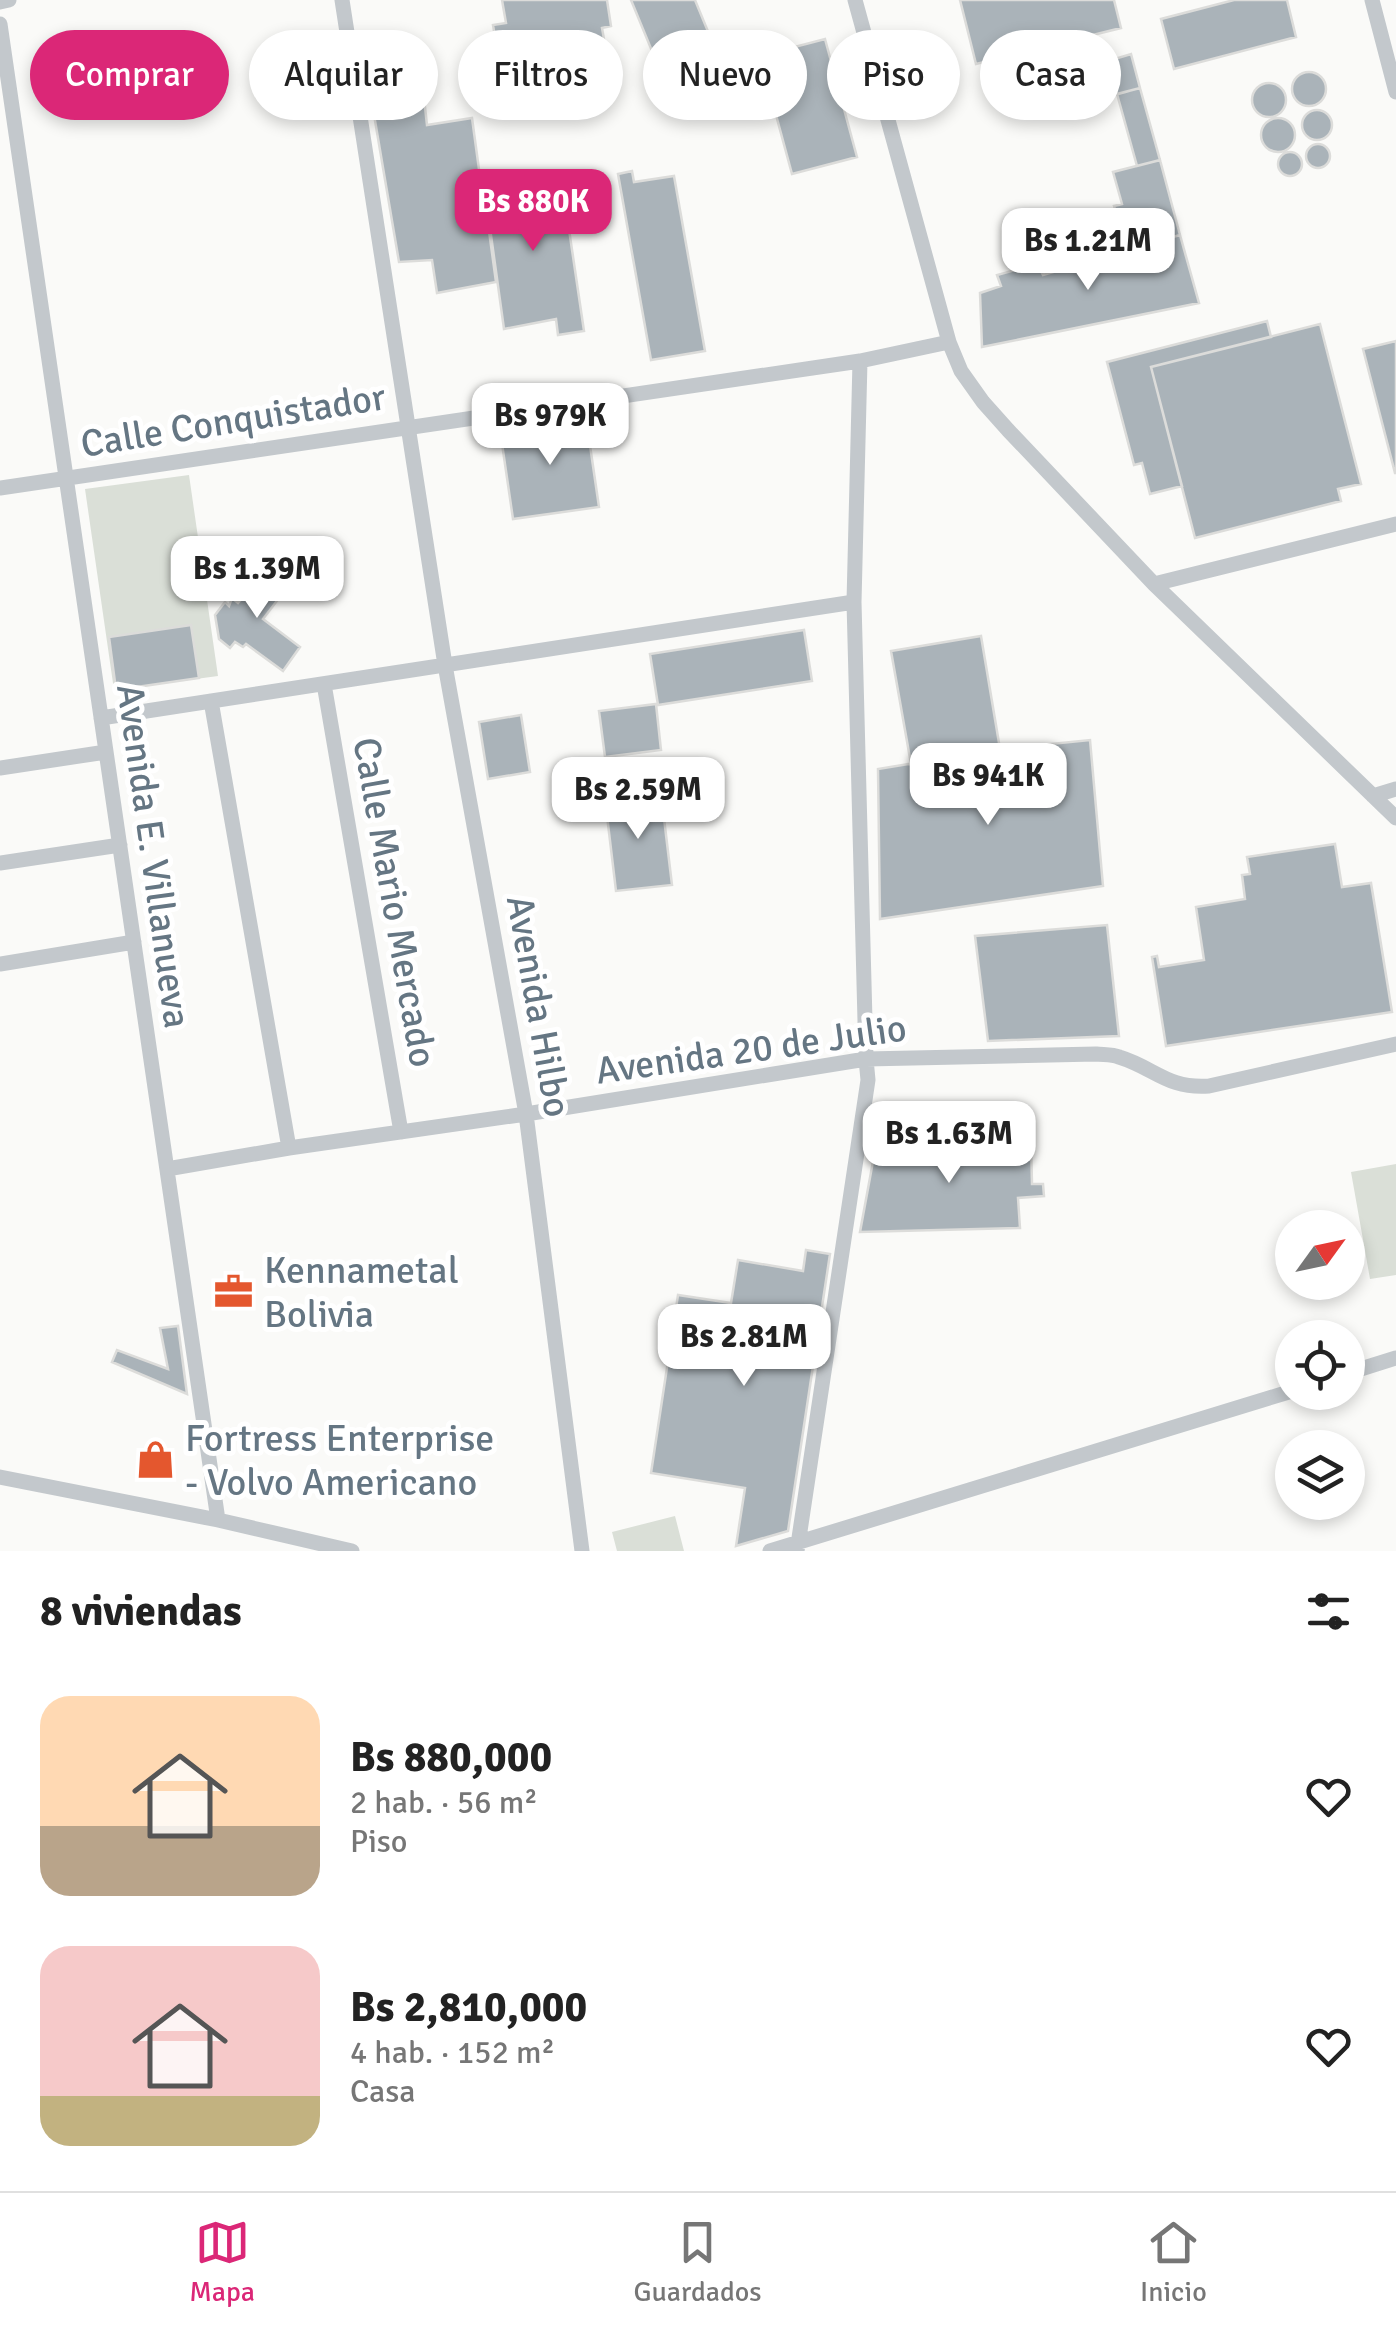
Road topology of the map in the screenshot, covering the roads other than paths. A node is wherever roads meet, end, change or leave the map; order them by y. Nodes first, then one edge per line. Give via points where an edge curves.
1 (10, 0) edge
2 (342, 0) edge
3 (855, 0) edge
4 (1372, 0) edge
5 (0, 2) edge
6 (0, 24) edge
7 (1396, 92) edge
8 (950, 342) junction
9 (860, 360) junction
10 (408, 426) junction
11 (66, 478) junction
12 (0, 488) edge
13 (1396, 524) edge
14 (1154, 584) junction
15 (854, 602) junction
16 (445, 665) junction
17 (324, 684) junction
18 (211, 702) junction
19 (101, 718) junction
20 (106, 752) junction
21 (0, 768) edge
22 (1396, 789) edge
23 (1373, 796) junction
24 (1396, 818) edge
25 (120, 845) junction
26 (0, 863) edge
27 (134, 942) junction
28 (0, 964) edge
29 (1396, 1044) edge
30 (866, 1060) junction
31 (526, 1114) junction
32 (402, 1132) junction
33 (289, 1148) junction
34 (168, 1169) junction
35 (1396, 1358) edge
36 (1365, 1368) edge
37 (1275, 1396) edge
38 (0, 1477) edge
39 (218, 1520) junction
40 (797, 1547) edge
41 (352, 1551) edge
42 (582, 1551) edge
43 (770, 1551) edge

1 - 5 street
2 - 10 street, Avenida Hilbo
3 - 8 street
4 - 7 street
6 - 11 street, Avenida E. Villanueva
8 - 9 street, Calle Conquistador
8 - 14 street via 982,402
9 - 10 street, Calle Conquistador
9 - 15 street
10 - 11 street, Calle Conquistador
10 - 16 street, Avenida Hilbo
11 - 12 street, Calle Conquistador
11 - 19 street, Avenida E. Villanueva
13 - 14 street
14 - 23 street
15 - 16 street
15 - 30 street
16 - 17 street
16 - 31 street, Avenida Hilbo
17 - 18 street
17 - 32 street, Calle Mario Mercado
18 - 19 street
18 - 33 street
19 - 20 street, Avenida E. Villanueva
20 - 21 street
20 - 25 street, Avenida E. Villanueva
22 - 23 street
23 - 24 street
25 - 26 street
25 - 27 street, Avenida E. Villanueva
27 - 28 street
27 - 34 street, Avenida E. Villanueva
29 - 30 street, Avenida 20 de Julio via 1192,1087 1096,1054
30 - 31 street, Avenida 20 de Julio
30 - 40 street
31 - 32 street, Avenida 20 de Julio
31 - 42 street, Avenida Hilbo
32 - 33 street, Avenida 20 de Julio
33 - 34 street, Avenida 20 de Julio
34 - 39 street, Avenida E. Villanueva
35 - 36 street
37 - 40 street
38 - 39 street
39 - 41 street
40 - 43 street

